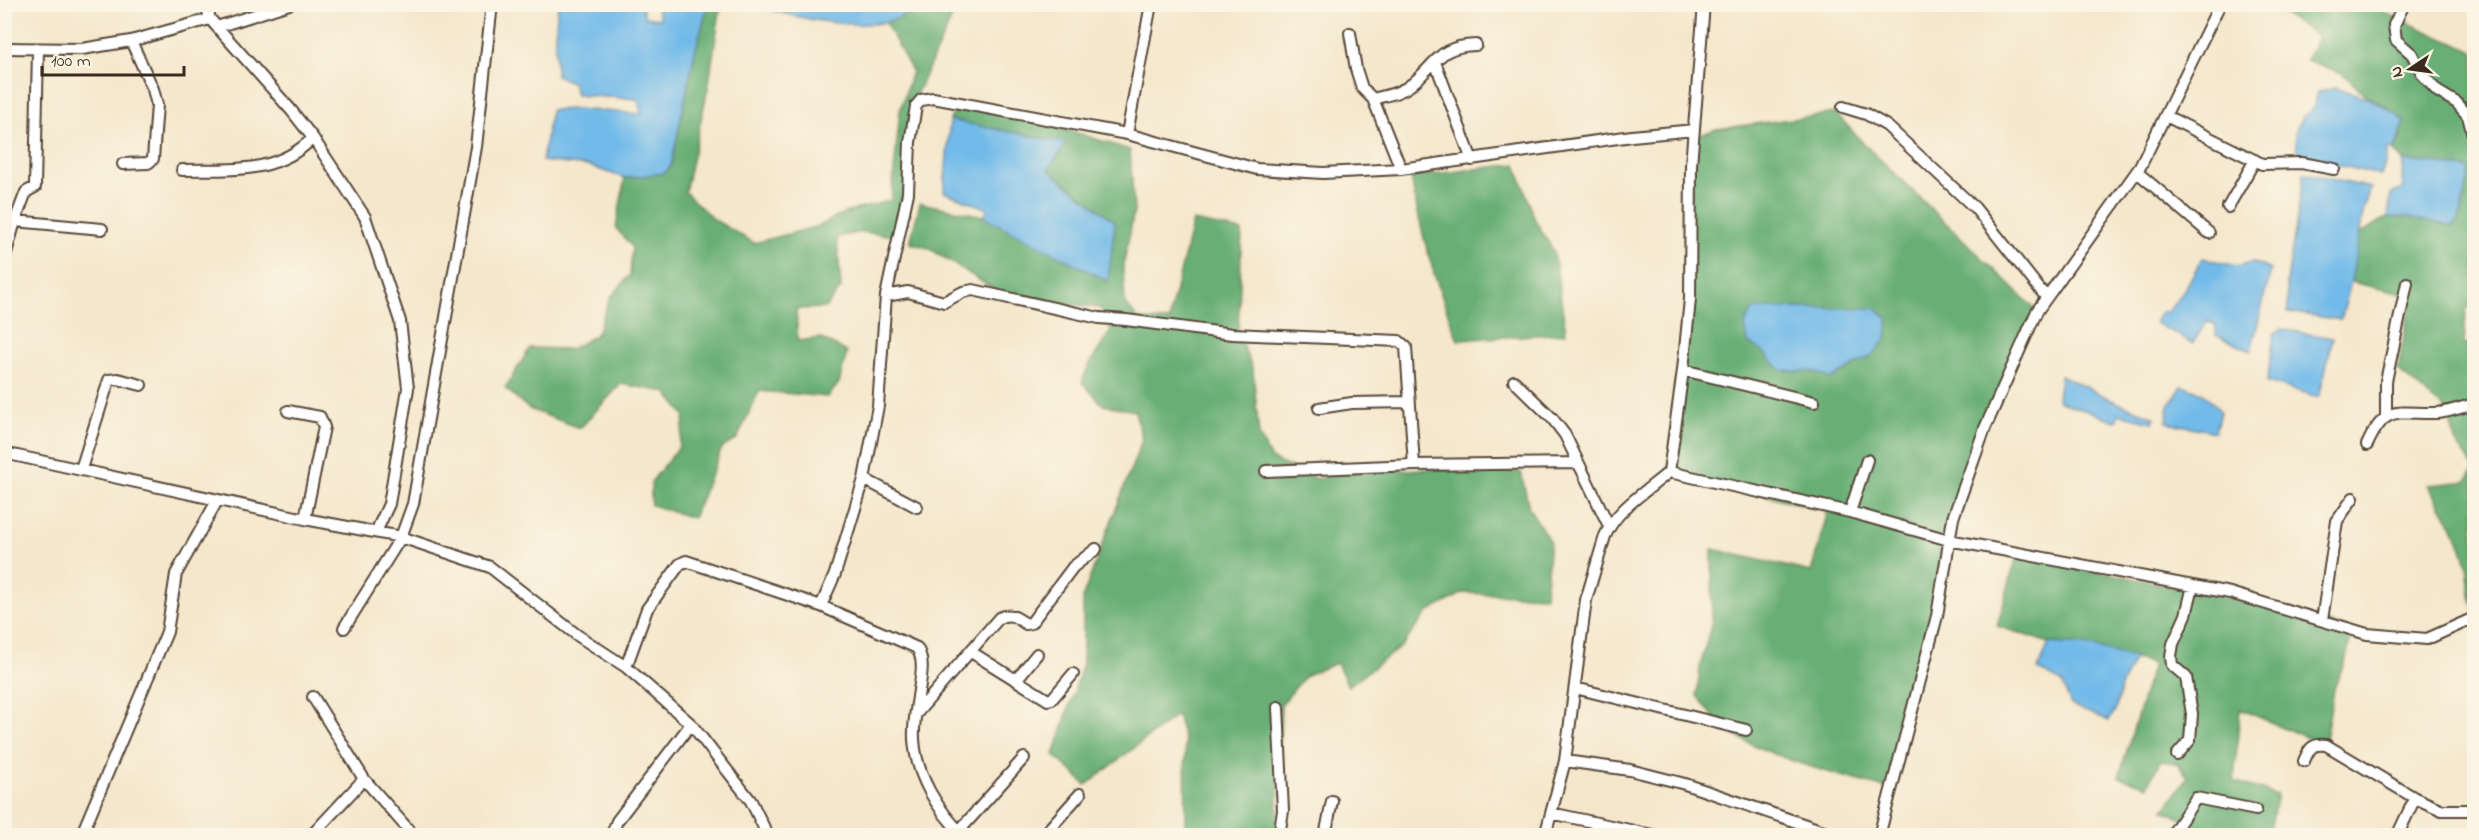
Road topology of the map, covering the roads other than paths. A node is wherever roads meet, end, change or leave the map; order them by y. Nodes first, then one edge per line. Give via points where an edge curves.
1 (206, 4) edge
2 (289, 4) edge
3 (492, 4) edge
4 (1151, 4) edge
5 (1704, 4) edge
6 (2220, 4) edge
7 (2404, 4) edge
8 (214, 23) junction
9 (1350, 33) dead end
10 (131, 41) junction
11 (1476, 45) dead end
12 (4, 48) edge
13 (38, 50) junction
14 (1435, 62) junction
15 (1373, 99) junction
16 (1843, 108) dead end
17 (2166, 116) junction
18 (1694, 130) junction
19 (1127, 134) junction
20 (313, 138) junction
21 (2475, 139) edge
22 (1472, 160) junction
23 (2255, 160) junction
24 (123, 164) dead end
25 (1401, 169) junction
26 (2334, 169) dead end
27 (182, 170) dead end
28 (2137, 172) junction
29 (2228, 207) dead end
30 (15, 221) junction
31 (102, 229) dead end
32 (2209, 233) dead end
33 (4, 260) edge
34 (2407, 283) dead end
35 (886, 296) junction
36 (2046, 297) junction
37 (1683, 370) junction
38 (1514, 381) dead end
39 (141, 385) dead end
40 (1409, 402) junction
41 (1814, 402) dead end
42 (2475, 404) edge
43 (1319, 408) dead end
44 (288, 411) dead end
45 (2386, 416) junction
46 (2367, 445) dead end
47 (4, 453) edge
48 (1867, 460) dead end
49 (1577, 463) junction
50 (1414, 465) junction
51 (81, 469) junction
52 (1266, 471) dead end
53 (1669, 472) junction
54 (864, 479) junction
55 (2353, 498) dead end
56 (217, 501) junction
57 (917, 507) dead end
58 (1850, 512) junction
59 (305, 519) junction
60 (1609, 526) junction
61 (376, 532) junction
62 (401, 537) junction
63 (1948, 540) junction
64 (1096, 549) dead end
65 (2193, 586) junction
66 (821, 606) junction
67 (2475, 618) edge
68 (2322, 620) junction
69 (344, 628) dead end
70 (971, 652) junction
71 (1037, 654) dead end
72 (626, 667) junction
73 (1073, 674) dead end
74 (1016, 680) junction
75 (1575, 688) junction
76 (313, 697) dead end
77 (1278, 707) dead end
78 (916, 714) junction
79 (691, 724) junction
80 (1746, 730) dead end
81 (2177, 755) dead end
82 (1024, 758) dead end
83 (1565, 761) junction
84 (2304, 761) dead end
85 (364, 780) junction
86 (1080, 794) dead end
87 (2415, 798) junction
88 (1332, 801) dead end
89 (2256, 810) dead end
90 (2475, 810) edge
91 (1551, 813) junction
92 (962, 833) edge
93 (81, 836) edge
94 (311, 836) edge
95 (414, 836) edge
96 (611, 836) edge
97 (768, 836) edge
98 (1043, 836) edge
99 (1279, 836) edge
100 (1325, 836) edge
101 (1545, 836) edge
102 (1657, 836) edge
103 (1838, 836) edge
104 (1879, 836) edge
105 (2171, 836) edge
106 (2397, 836) edge

1 - 8 street
2 - 8 street
3 - 62 street via 474,159 413,504
4 - 19 street
5 - 18 street
6 - 17 street
7 - 21 street via 2394,24 2396,40 2412,54 2430,83 2469,116
8 - 10 street
8 - 20 street
9 - 15 street via 1362,88
10 - 13 street via 82,49
10 - 24 street via 157,105 153,159 148,163
11 - 14 street via 1459,45
12 - 13 street
13 - 30 street via 35,187 26,192
14 - 15 street via 1402,90
14 - 22 street
15 - 25 street
16 - 36 street via 1866,114 1887,126 1975,208
17 - 23 street
17 - 28 street
18 - 22 street
18 - 37 street via 1690,299
19 - 25 street via 1257,169 1323,173
19 - 35 street via 933,98 921,100 916,106 908,193
20 - 27 street via 288,158 264,166
20 - 61 street via 365,217 400,321 408,388 389,504
22 - 25 street
23 - 26 street via 2262,164 2302,163
23 - 29 street
28 - 32 street
28 - 36 street
30 - 31 street
30 - 33 street
34 - 45 street via 2386,381
35 - 40 street via 908,292 944,302 973,290 1099,318 1232,334 1399,341 1406,348
35 - 54 street via 878,406
36 - 63 street via 1985,428
37 - 41 street
37 - 53 street
38 - 49 street via 1552,418 1565,435
39 - 51 street via 109,380
40 - 43 street
40 - 50 street
42 - 45 street via 2440,413
44 - 59 street via 320,417 324,427
45 - 46 street
47 - 51 street
48 - 58 street
49 - 50 street
49 - 60 street
50 - 52 street
51 - 56 street
53 - 58 street
53 - 60 street
54 - 57 street
54 - 66 street
55 - 68 street via 2337,521
56 - 59 street
56 - 93 street via 176,574 167,632
58 - 63 street
59 - 61 street
60 - 75 street via 1586,600
61 - 62 street
62 - 69 street
62 - 72 street via 490,567 577,635
63 - 65 street
63 - 104 street via 1937,616
64 - 70 street via 1073,567 1031,623 1013,616 999,618
65 - 68 street
65 - 81 street via 2171,656 2172,665 2186,677 2191,706 2190,740
66 - 72 street via 683,561 647,609
66 - 78 street via 917,648 923,663
67 - 68 street via 2427,639 2367,634
70 - 74 street
70 - 78 street
71 - 74 street
72 - 79 street
73 - 74 street via 1048,700
75 - 80 street
75 - 83 street
76 - 85 street
77 - 99 street via 1283,811
78 - 92 street via 914,739 922,776 946,817
79 - 96 street via 617,821
79 - 97 street via 751,801
82 - 92 street
83 - 91 street
83 - 103 street via 1630,770 1685,784
84 - 87 street via 2310,747 2326,745
85 - 94 street
85 - 95 street
86 - 98 street
87 - 90 street via 2442,810
87 - 106 street
88 - 100 street
89 - 105 street via 2196,798
91 - 101 street
91 - 102 street

